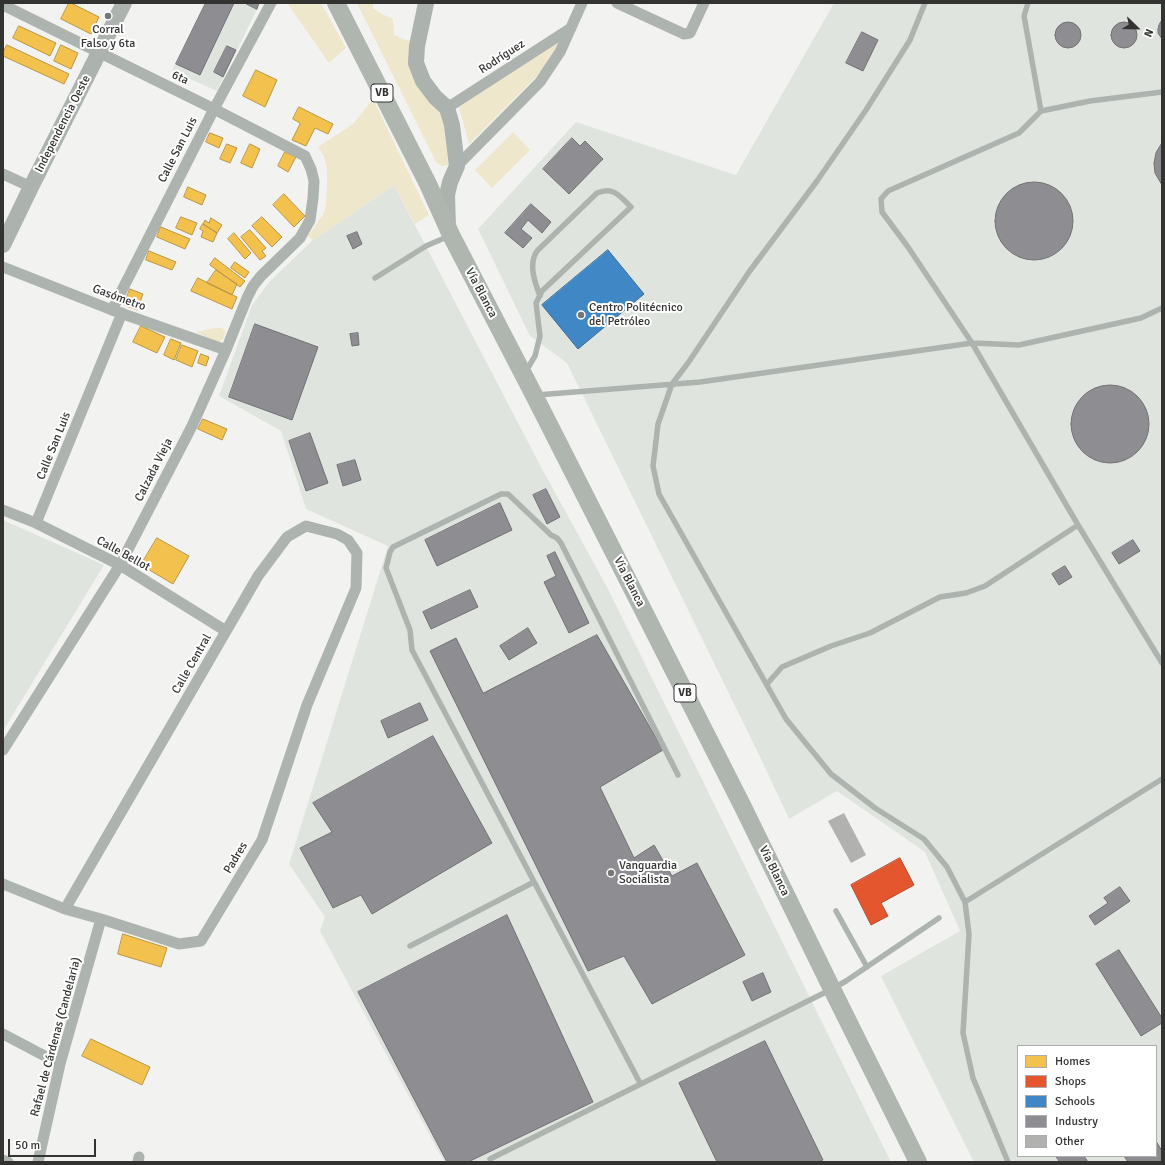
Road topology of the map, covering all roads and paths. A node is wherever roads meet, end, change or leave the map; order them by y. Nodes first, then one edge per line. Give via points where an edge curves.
1 (124, 3) edge
2 (271, 3) edge
3 (336, 3) edge
4 (426, 3) edge
5 (582, 3) edge
6 (617, 3) edge
7 (704, 3) edge
8 (925, 3) edge
9 (1028, 3) edge
10 (3, 5) edge
11 (571, 28) junction
12 (100, 53) junction
13 (1162, 92) edge
14 (447, 108) junction
15 (214, 109) junction
16 (1041, 111) junction
17 (457, 166) junction
18 (3, 174) edge
19 (428, 184) junction
20 (31, 187) junction
21 (313, 198) joint
22 (449, 231) junction
23 (3, 245) edge
24 (3, 266) edge
25 (375, 278) dead end
26 (540, 296) junction
27 (1162, 308) edge
28 (117, 311) junction
29 (972, 343) junction
30 (226, 350) junction
31 (524, 375) junction
32 (672, 384) junction
33 (534, 395) junction
34 (3, 510) edge
35 (36, 523) junction
36 (1078, 525) junction
37 (120, 565) junction
38 (356, 588) joint
39 (226, 631) junction
40 (1162, 663) edge
41 (767, 684) junction
42 (3, 750) edge
43 (678, 776) dead end
44 (1162, 778) edge
45 (534, 882) junction
46 (3, 884) edge
47 (965, 902) junction
48 (65, 909) junction
49 (836, 910) dead end
50 (940, 918) dead end
51 (100, 919) junction
52 (410, 946) dead end
53 (867, 967) junction
54 (832, 990) junction
55 (3, 1034) edge
56 (60, 1064) junction
57 (640, 1084) junction
58 (490, 1159) dead end
59 (3, 1160) edge
60 (8, 1162) edge
61 (38, 1162) edge
62 (918, 1162) edge
63 (1008, 1162) edge

1 - 12 street, Independencia Oeste
2 - 15 street, Calle San Luis
3 - 19 main road, Vía Blanca / VB
4 - 14 street via 416,63 423,81
5 - 11 street
6 - 7 street via 684,34 690,33
8 - 32 lane via 910,40 866,110
9 - 16 lane via 1024,16
10 - 12 street, 6ta
11 - 14 street, Rodríguez
11 - 17 street via 560,52 540,82
12 - 15 street, 6ta
12 - 20 street, Independencia Oeste
13 - 16 lane via 1090,101
14 - 17 street via 452,125
15 - 21 street, 6ta via 305,156 314,181
15 - 28 street, Calle San Luis
16 - 29 lane via 1019,133 888,191 881,199 882,212
17 - 19 street
17 - 22 street via 448,195
18 - 20 street
19 - 22 main road, Vía Blanca / VB
20 - 23 street, Independencia Oeste
21 - 30 street, Calzada Vieja via 310,220 300,238 253,286
22 - 25 lane
22 - 31 main road, Vía Blanca / VB
24 - 28 street, Gasómetro
26 - 26 lane via 542,291 631,207 616,192 605,189 597,193 537,251 533,266
26 - 31 lane via 536,303 540,336 535,356
27 - 29 lane via 1141,318 1019,344
28 - 30 street, Gasómetro
28 - 35 street, Calle San Luis
29 - 32 lane
29 - 36 lane
30 - 37 street, Calzada Vieja via 192,426
31 - 33 main road, Vía Blanca / VB
32 - 33 lane
32 - 41 lane via 658,424 653,466 659,494
33 - 54 main road, Vía Blanca / VB
34 - 35 street, Calle Bellot
35 - 37 street, Calle Bellot
36 - 40 lane
36 - 41 lane via 985,586 966,593 940,597 870,633 782,667
37 - 39 street, Calle Bellot
37 - 42 street, Calzada Vieja
38 - 39 street, Calle Central via 358,554 348,540 337,534 306,526 287,537 258,576
38 - 51 street, Padres via 307,705 262,840 201,941 179,944
39 - 48 street, Calle Central
41 - 47 lane via 786,718 831,774 875,808 924,839 947,867
43 - 45 lane via 561,543 508,494 501,494 393,547 386,568 410,630 412,650
44 - 47 lane
45 - 52 lane
45 - 57 lane
46 - 48 street, Padres
47 - 63 lane via 969,934 964,1033 973,1078
48 - 51 street, Padres
49 - 53 lane
50 - 53 lane
51 - 56 street, Rafael de Cárdenas (Candelaria)
53 - 54 lane
54 - 57 lane
54 - 62 main road, Vía Blanca / VB
55 - 56 street
56 - 61 street, Rafael de Cárdenas (Candelaria)
57 - 58 lane
59 - 60 street

